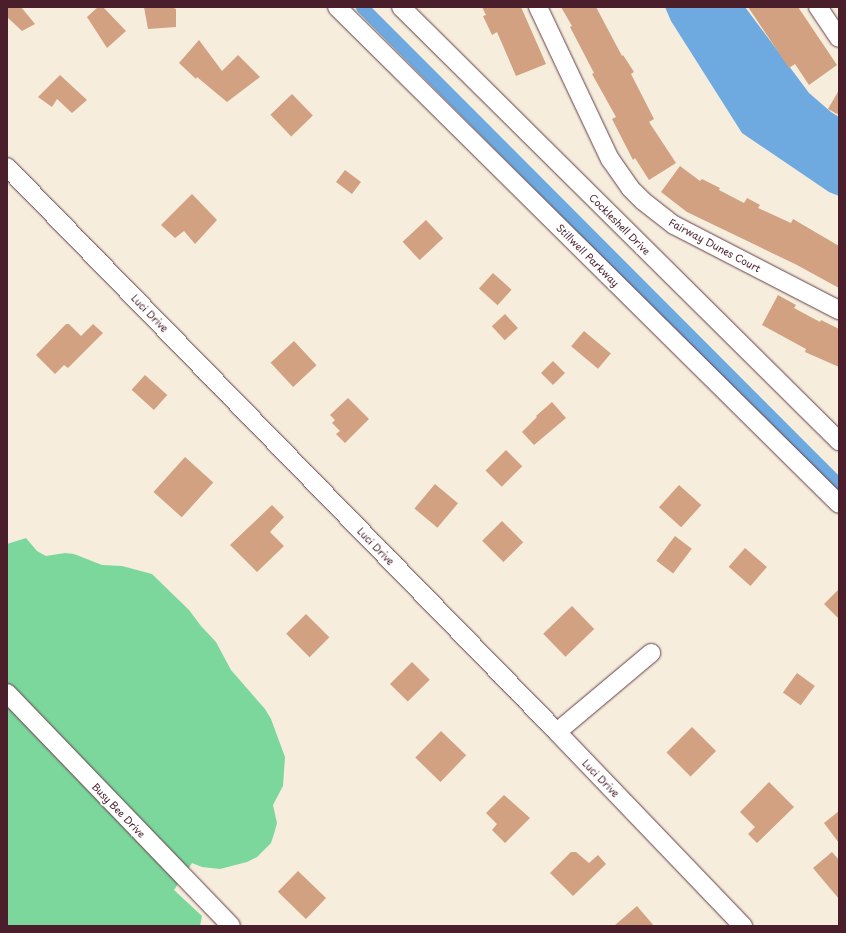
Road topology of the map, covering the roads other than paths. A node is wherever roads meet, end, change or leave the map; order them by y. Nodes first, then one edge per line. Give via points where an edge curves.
1 (337, 7) edge
2 (401, 7) edge
3 (538, 7) edge
4 (818, 7) edge
5 (839, 38) edge
6 (7, 167) edge
7 (839, 310) edge
8 (839, 441) edge
9 (839, 504) edge
10 (651, 653) dead end
11 (7, 693) edge
12 (557, 732) junction
13 (231, 926) edge
14 (743, 926) edge

1 - 9 street, Stillwell Parkway
2 - 8 street, Cockleshell Drive
3 - 7 street, Fairway Dunes Court via 610,159 643,202 674,225
4 - 5 street
6 - 12 street, Luci Drive
10 - 12 street
11 - 13 street, Busy Bee Drive
12 - 14 street, Luci Drive

